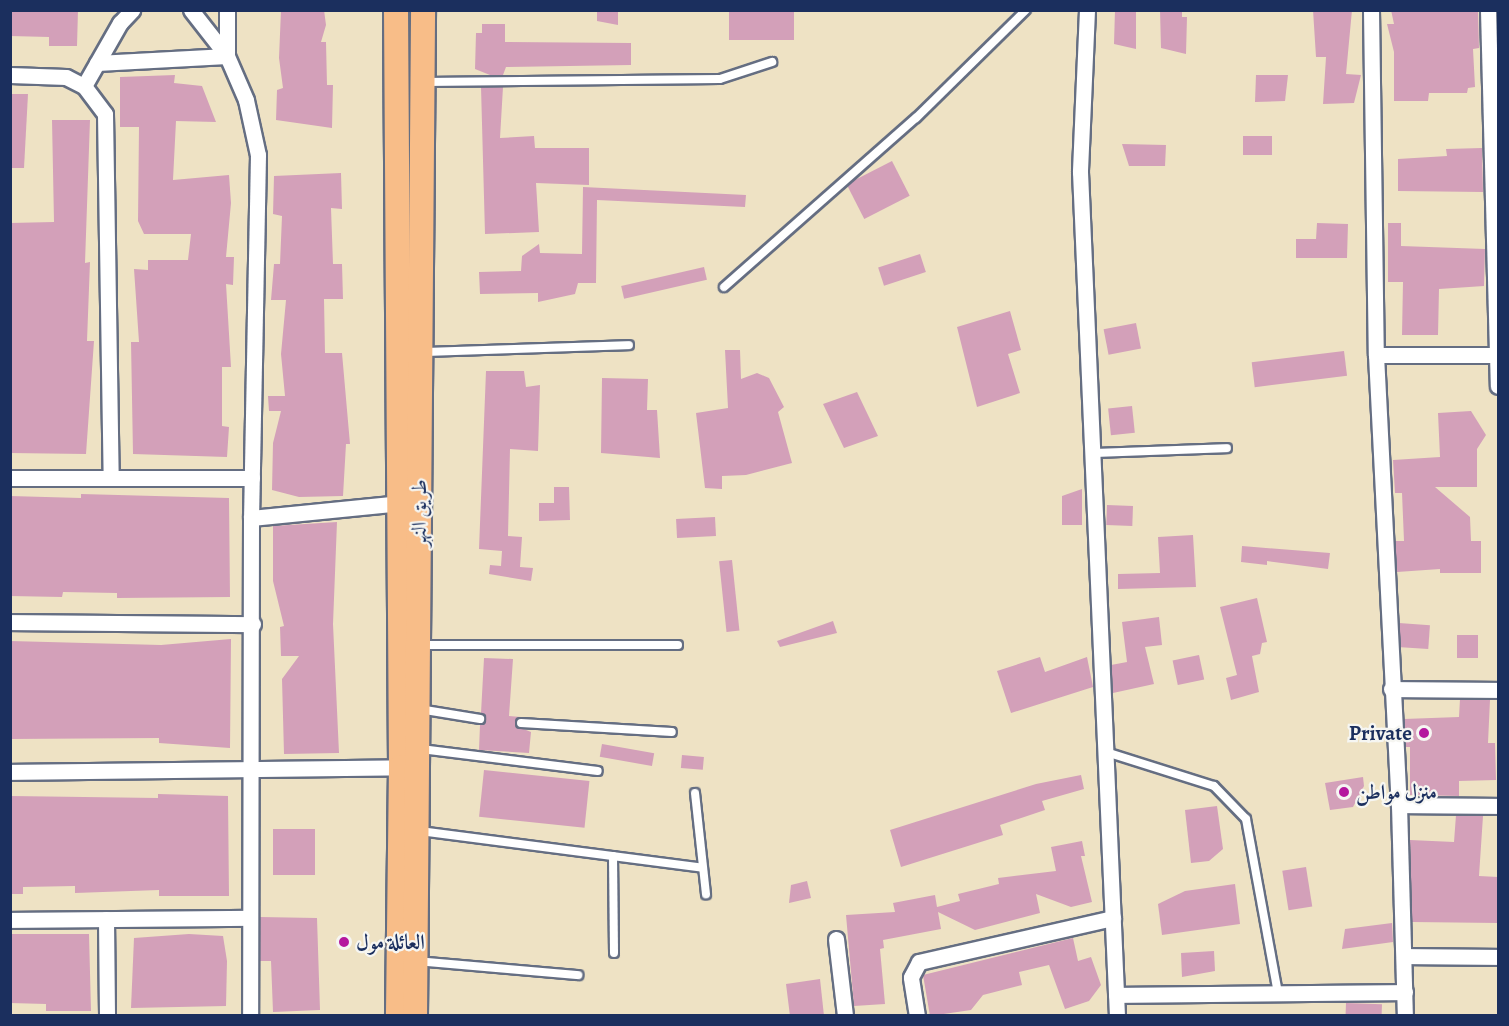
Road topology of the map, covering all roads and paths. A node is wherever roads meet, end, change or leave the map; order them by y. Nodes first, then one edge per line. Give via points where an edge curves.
1 (132, 10) edge
2 (191, 10) edge
3 (227, 10) edge
4 (396, 10) edge
5 (423, 10) edge
6 (1026, 10) edge
7 (1087, 10) edge
8 (1371, 10) edge
9 (1488, 10) edge
10 (226, 56) junction
11 (772, 62) dead end
12 (97, 63) junction
13 (10, 75) edge
14 (423, 82) junction
15 (84, 86) junction
16 (1495, 102) edge
17 (723, 287) dead end
18 (630, 345) dead end
19 (420, 352) junction
20 (1498, 355) edge
21 (1376, 356) junction
22 (1498, 386) edge
23 (1227, 448) dead end
24 (1091, 453) junction
25 (111, 476) junction
26 (10, 478) edge
27 (252, 478) junction
28 (401, 503) junction
29 (251, 518) junction
30 (10, 622) edge
31 (253, 624) junction
32 (419, 645) junction
33 (678, 645) dead end
34 (1391, 689) junction
35 (1498, 690) edge
36 (418, 709) junction
37 (480, 719) dead end
38 (521, 723) dead end
39 (672, 732) dead end
40 (419, 749) junction
41 (1106, 752) junction
42 (401, 767) junction
43 (598, 771) dead end
44 (10, 772) edge
45 (252, 772) junction
46 (695, 793) dead end
47 (1399, 805) junction
48 (1498, 806) edge
49 (418, 831) junction
50 (613, 856) junction
51 (704, 868) junction
52 (706, 894) dead end
53 (249, 918) junction
54 (1113, 918) junction
55 (106, 919) junction
56 (10, 920) edge
57 (836, 939) dead end
58 (614, 953) dead end
59 (1405, 956) junction
60 (1498, 957) edge
61 (416, 961) junction
62 (578, 975) dead end
63 (1405, 992) junction
64 (1278, 993) junction
65 (1116, 995) junction
66 (107, 1016) edge
67 (250, 1016) edge
68 (398, 1016) edge
69 (415, 1016) edge
70 (845, 1016) edge
71 (917, 1016) edge
72 (1117, 1016) edge
73 (1405, 1016) edge

1 - 12 street
2 - 10 street
3 - 10 street
4 - 28 main road, طريق النهر
5 - 14 main road, طريق النهر
6 - 17 lane via 916,117
7 - 24 street via 1080,172
8 - 21 street
9 - 16 street
10 - 12 street
10 - 27 street via 246,100 258,155
11 - 14 lane via 720,79
12 - 15 street
13 - 15 street via 66,77
14 - 19 main road, طريق النهر
15 - 25 street via 105,114 108,134
16 - 20 street
18 - 19 lane
19 - 32 main road, طريق النهر
20 - 21 street
20 - 22 street
21 - 34 street
23 - 24 lane
24 - 41 street
25 - 26 street
25 - 27 street
27 - 29 street
28 - 29 street
28 - 42 main road, طريق النهر
29 - 31 street
30 - 31 street
31 - 45 street
32 - 33 lane
32 - 36 main road, طريق النهر
34 - 35 street
34 - 47 street
36 - 37 lane
36 - 40 main road, طريق النهر
38 - 39 lane
40 - 43 lane
40 - 49 main road, طريق النهر
41 - 54 street
41 - 64 lane via 1214,786 1246,819
42 - 45 street
42 - 68 main road, طريق النهر
44 - 45 street
45 - 53 street
46 - 51 lane
47 - 48 street
47 - 59 street
49 - 50 lane
49 - 61 main road, طريق النهر
50 - 51 lane
50 - 58 lane
51 - 52 lane
53 - 55 street
53 - 67 street
54 - 65 street
54 - 71 street via 918,962 911,977
55 - 56 street
55 - 66 street
57 - 70 street
59 - 60 street
59 - 63 street
61 - 62 lane
61 - 69 main road, طريق النهر
63 - 64 street
63 - 73 street
64 - 65 street
65 - 72 street

